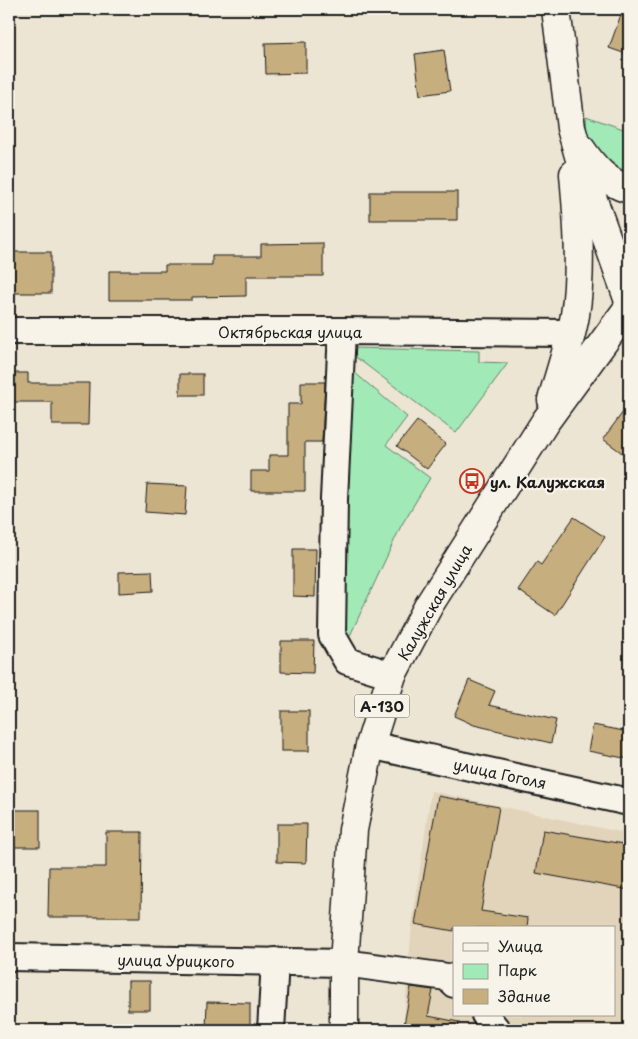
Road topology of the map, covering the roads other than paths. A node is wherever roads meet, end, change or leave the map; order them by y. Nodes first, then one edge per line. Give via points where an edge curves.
1 (556, 9) edge
2 (571, 128) junction
3 (629, 189) edge
4 (629, 301) edge
5 (629, 307) edge
6 (342, 330) junction
7 (9, 331) edge
8 (571, 332) junction
9 (545, 422) junction
10 (392, 675) junction
11 (370, 745) junction
12 (629, 802) edge
13 (9, 957) edge
14 (275, 961) junction
15 (344, 963) junction
16 (453, 983) edge
17 (486, 1016) edge
18 (271, 1030) edge
19 (344, 1030) edge
20 (497, 1030) edge

1 - 2 main road
2 - 3 main road via 594,167 609,180
2 - 4 main road
2 - 8 main road via 578,269
5 - 9 main road, Калужская улица / А-130
6 - 7 street, Октябрьская улица
6 - 8 street, Октябрьская улица
6 - 10 street via 332,635 347,661
8 - 9 main road
9 - 10 main road, Калужская улица / А-130 via 429,605
10 - 11 main road, Калужская улица / А-130
11 - 12 street, улица Гоголя
11 - 15 main road, Калужская улица / А-130 via 353,830
13 - 14 street, улица Урицкого
14 - 15 street, улица Урицкого
14 - 18 street
15 - 16 street, улица Урицкого via 447,977
15 - 19 main road, Калужская улица / А-130
17 - 20 street

